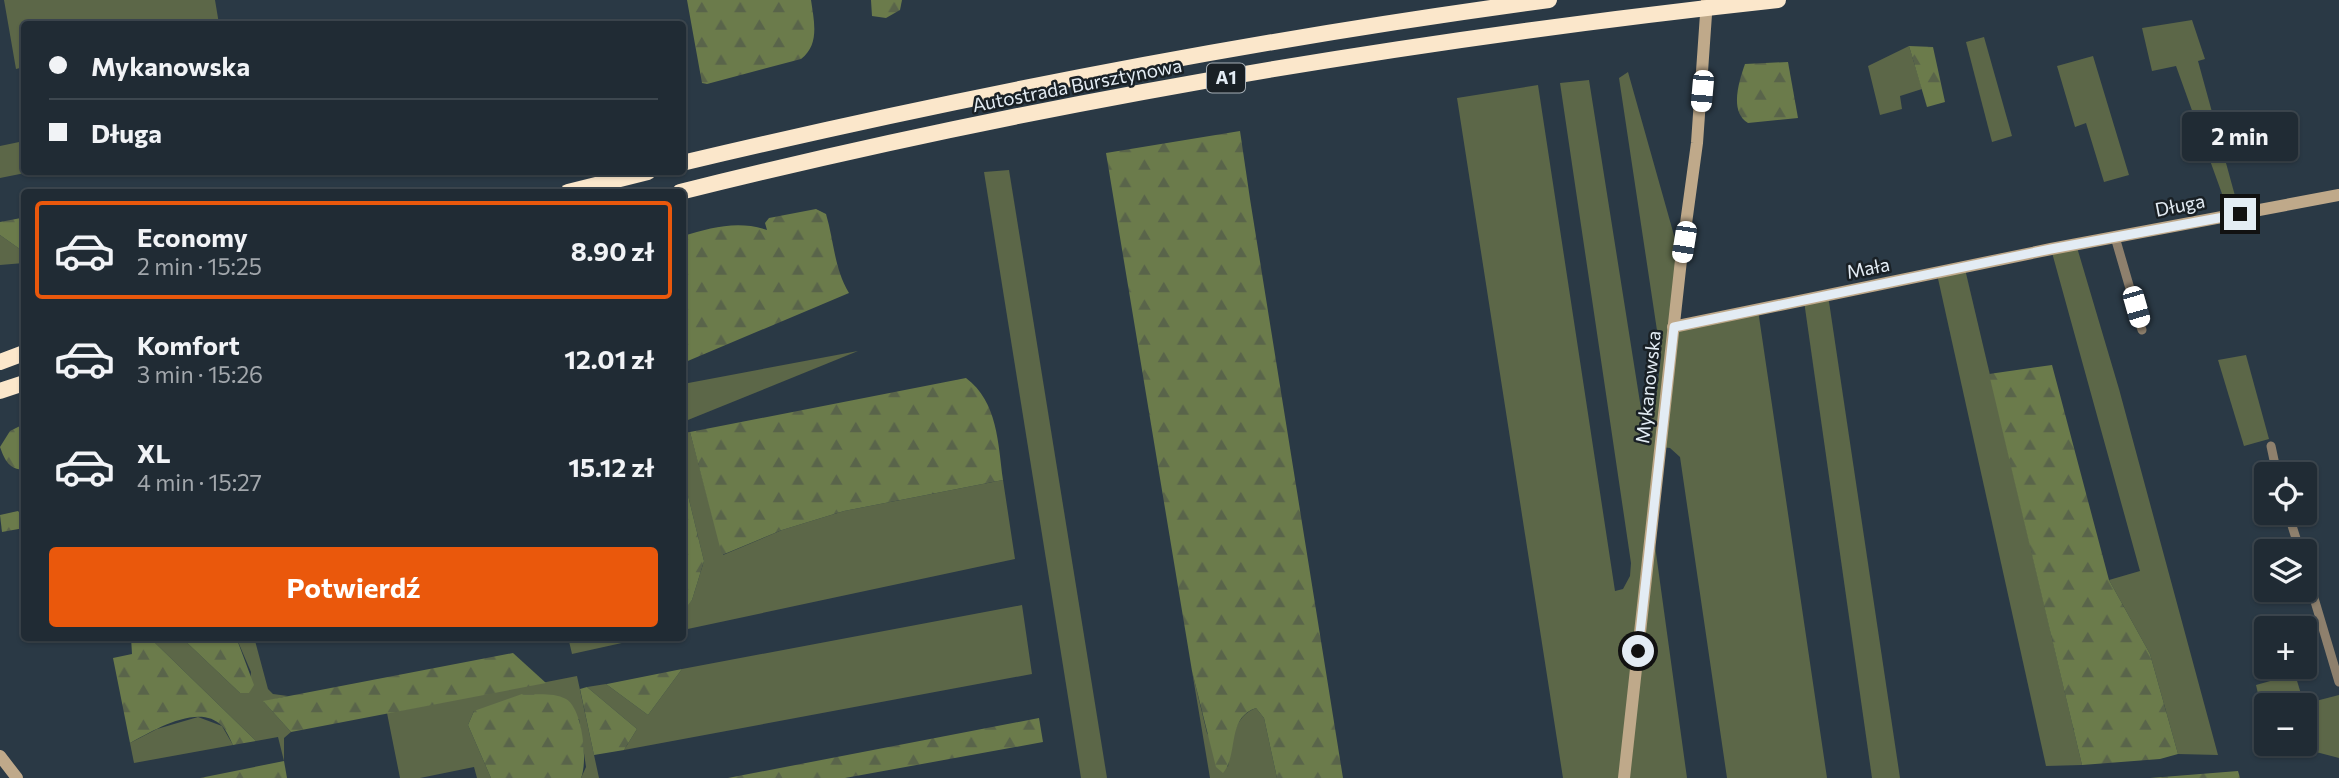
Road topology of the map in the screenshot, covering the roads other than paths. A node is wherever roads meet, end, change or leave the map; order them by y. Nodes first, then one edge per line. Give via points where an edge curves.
1 (1549, 0) edge
2 (1707, 0) edge
3 (1778, 0) edge
4 (686, 162) edge
5 (636, 175) edge
6 (580, 189) edge
7 (686, 191) edge
8 (2339, 195) edge
9 (2115, 237) junction
10 (2070, 245) joint
11 (1674, 327) junction
12 (2142, 330) dead end
13 (21, 354) edge
14 (0, 362) edge
15 (21, 384) edge
16 (0, 391) edge
17 (2271, 446) dead end
18 (2274, 462) edge
19 (2315, 602) edge
20 (2339, 681) edge
21 (0, 756) edge
22 (17, 778) edge
23 (1624, 778) edge

1 - 4 highway, Autostrada Bursztynowa / A1 via 1115,70
2 - 11 main road, Mykanowska via 1697,143
3 - 7 highway, Autostrada Bursztynowa / A1 via 1481,37 1238,76 935,134
5 - 6 highway
8 - 9 main road, Długa
9 - 10 main road, Długa
9 - 12 street
10 - 11 main road, Mała
11 - 23 main road, Mykanowska
13 - 14 highway
15 - 16 highway
17 - 18 street
19 - 20 street
21 - 22 main road

